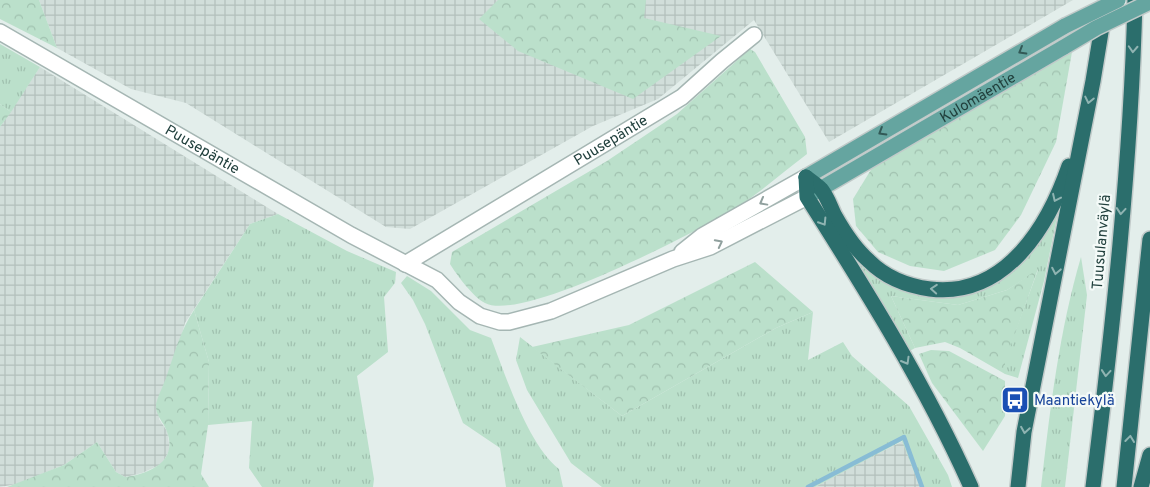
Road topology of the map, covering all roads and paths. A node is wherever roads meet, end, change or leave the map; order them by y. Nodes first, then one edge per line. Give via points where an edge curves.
1 (1106, 0) edge
2 (1118, 0) edge
3 (1135, 0) edge
4 (1150, 2) edge
5 (0, 32) edge
6 (754, 35) dead end
7 (1084, 120) junction
8 (806, 178) junction
9 (822, 190) junction
10 (807, 196) junction
11 (1150, 239) edge
12 (673, 259) junction
13 (405, 264) junction
14 (1150, 455) edge
15 (971, 487) edge
16 (1018, 487) edge
17 (1093, 487) edge
18 (1124, 487) edge
19 (1142, 487) edge

1 -> 7 highway
2 -> 8 main road, Kulomäentie, bridge via 1065,26
3 -> 17 highway, Tuusulanväylä via 1123,190
4 - 9 main road, Kulomäentie, bridge via 1064,47
5 - 13 street, Puusepäntie
6 - 13 street, Puusepäntie via 682,98 650,119
7 -> 9 highway via 1064,180 1031,242 992,277 959,288 922,288 878,268 858,250
7 -> 16 highway via 1024,432
8 - 9 highway
8 - 10 highway
8 -> 12 street, Puusepäntie via 702,236
9 - 10 main road, Kulomäentie
12 -> 10 street, Puusepäntie via 710,247
10 -> 15 highway via 921,387
18 -> 11 highway
12 - 13 street, Puusepäntie via 552,311 500,322 470,310 438,280
14 - 19 highway

